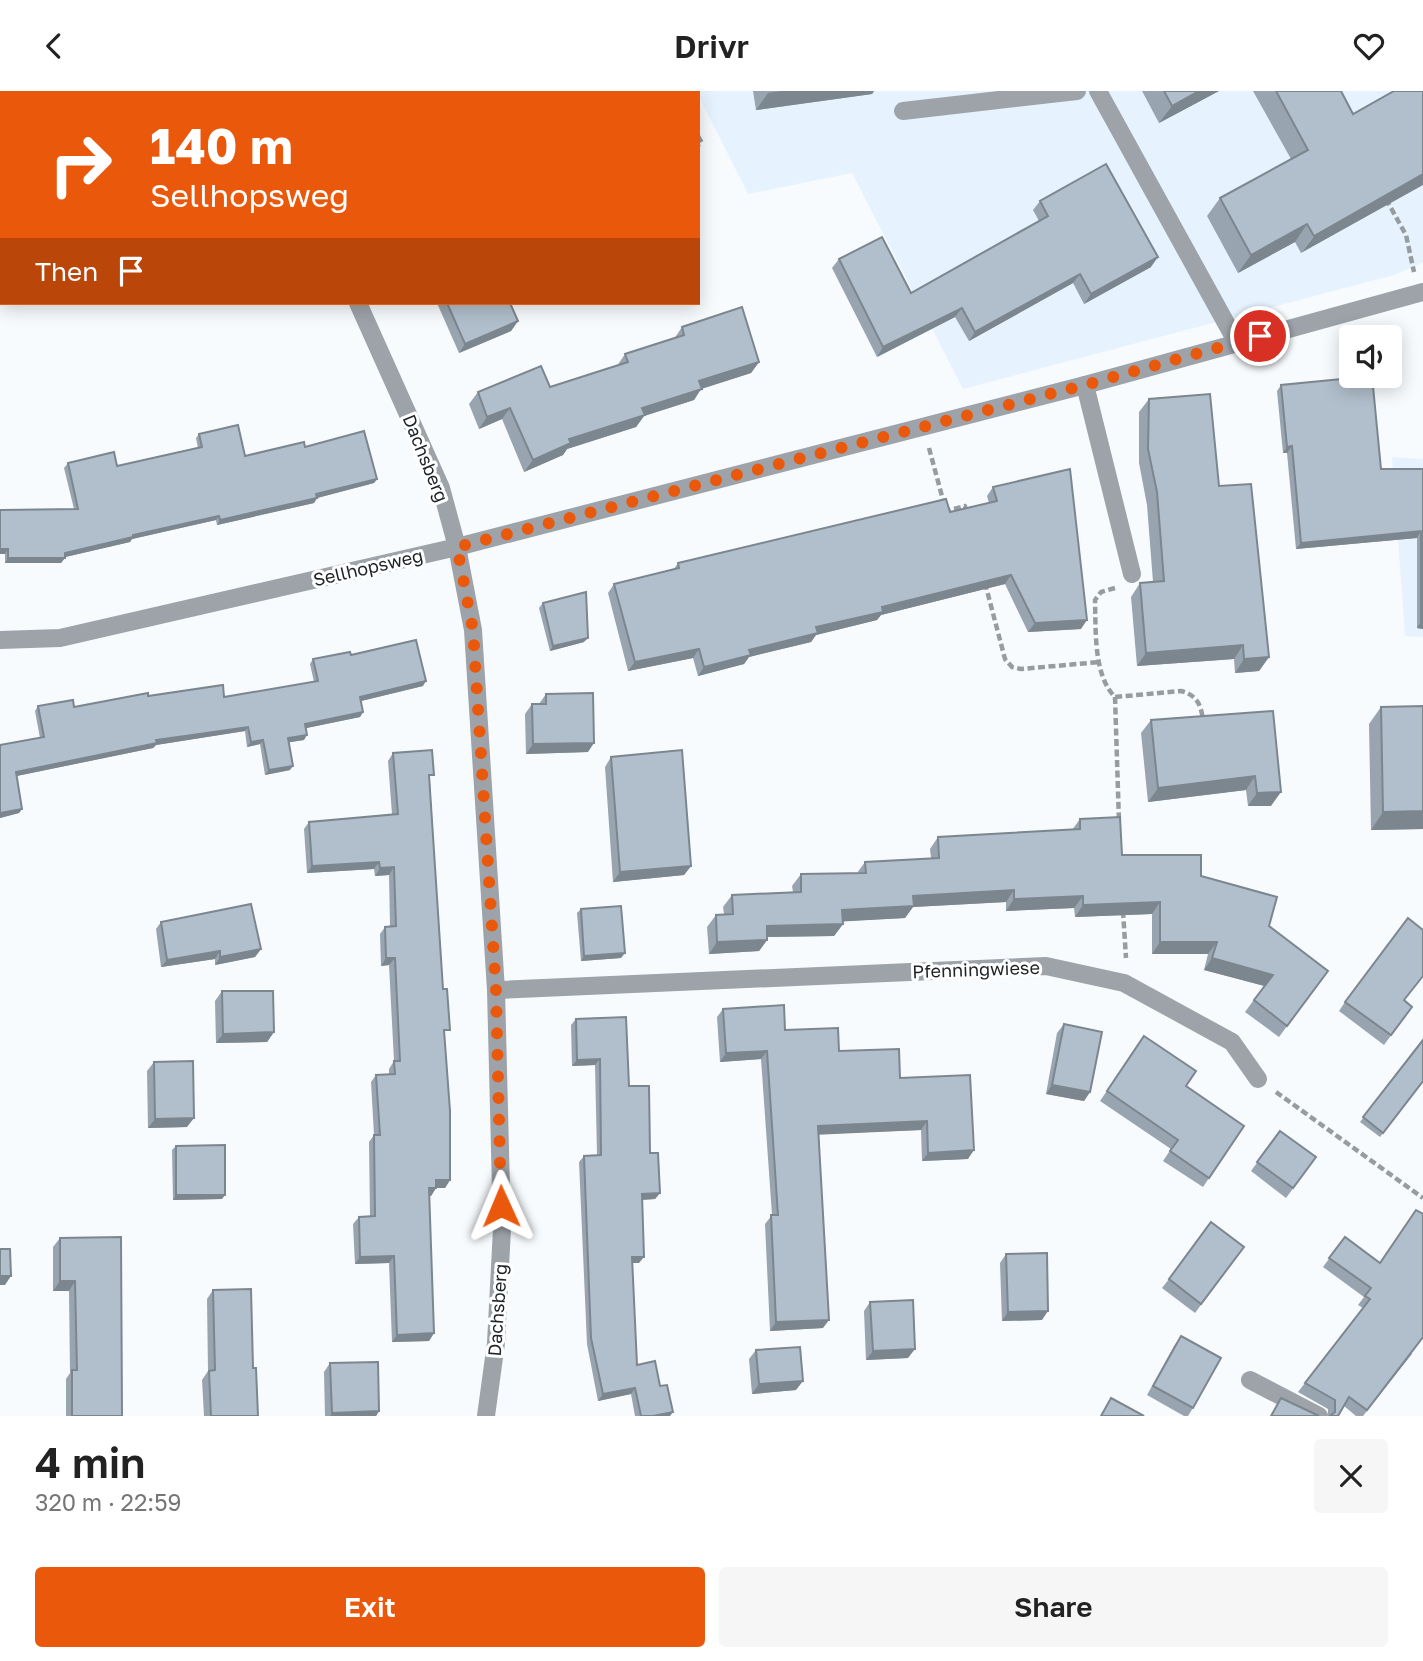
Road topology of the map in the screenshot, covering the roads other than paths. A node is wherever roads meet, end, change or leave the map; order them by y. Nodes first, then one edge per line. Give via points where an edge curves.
1 (1077, 91) edge
2 (1098, 91) edge
3 (903, 111) dead end
4 (1421, 293) edge
5 (359, 305) edge
6 (1237, 343) junction
7 (1085, 385) junction
8 (457, 547) junction
9 (1132, 574) dead end
10 (0, 640) edge
11 (496, 990) junction
12 (1258, 1079) road end
13 (1250, 1380) dead end
14 (486, 1416) edge
15 (1319, 1416) edge

1 - 3 street
2 - 6 street
4 - 6 street, Sellhopsweg
5 - 8 street, Dachsberg via 441,488
6 - 7 street, Sellhopsweg
7 - 8 street, Sellhopsweg
7 - 9 street
8 - 10 street, Sellhopsweg via 60,638
8 - 11 street, Dachsberg via 473,630
11 - 12 street, Pfenningwiese via 1045,966 1124,983 1232,1042
11 - 14 street, Dachsberg via 502,1229 496,1343
13 - 15 street

